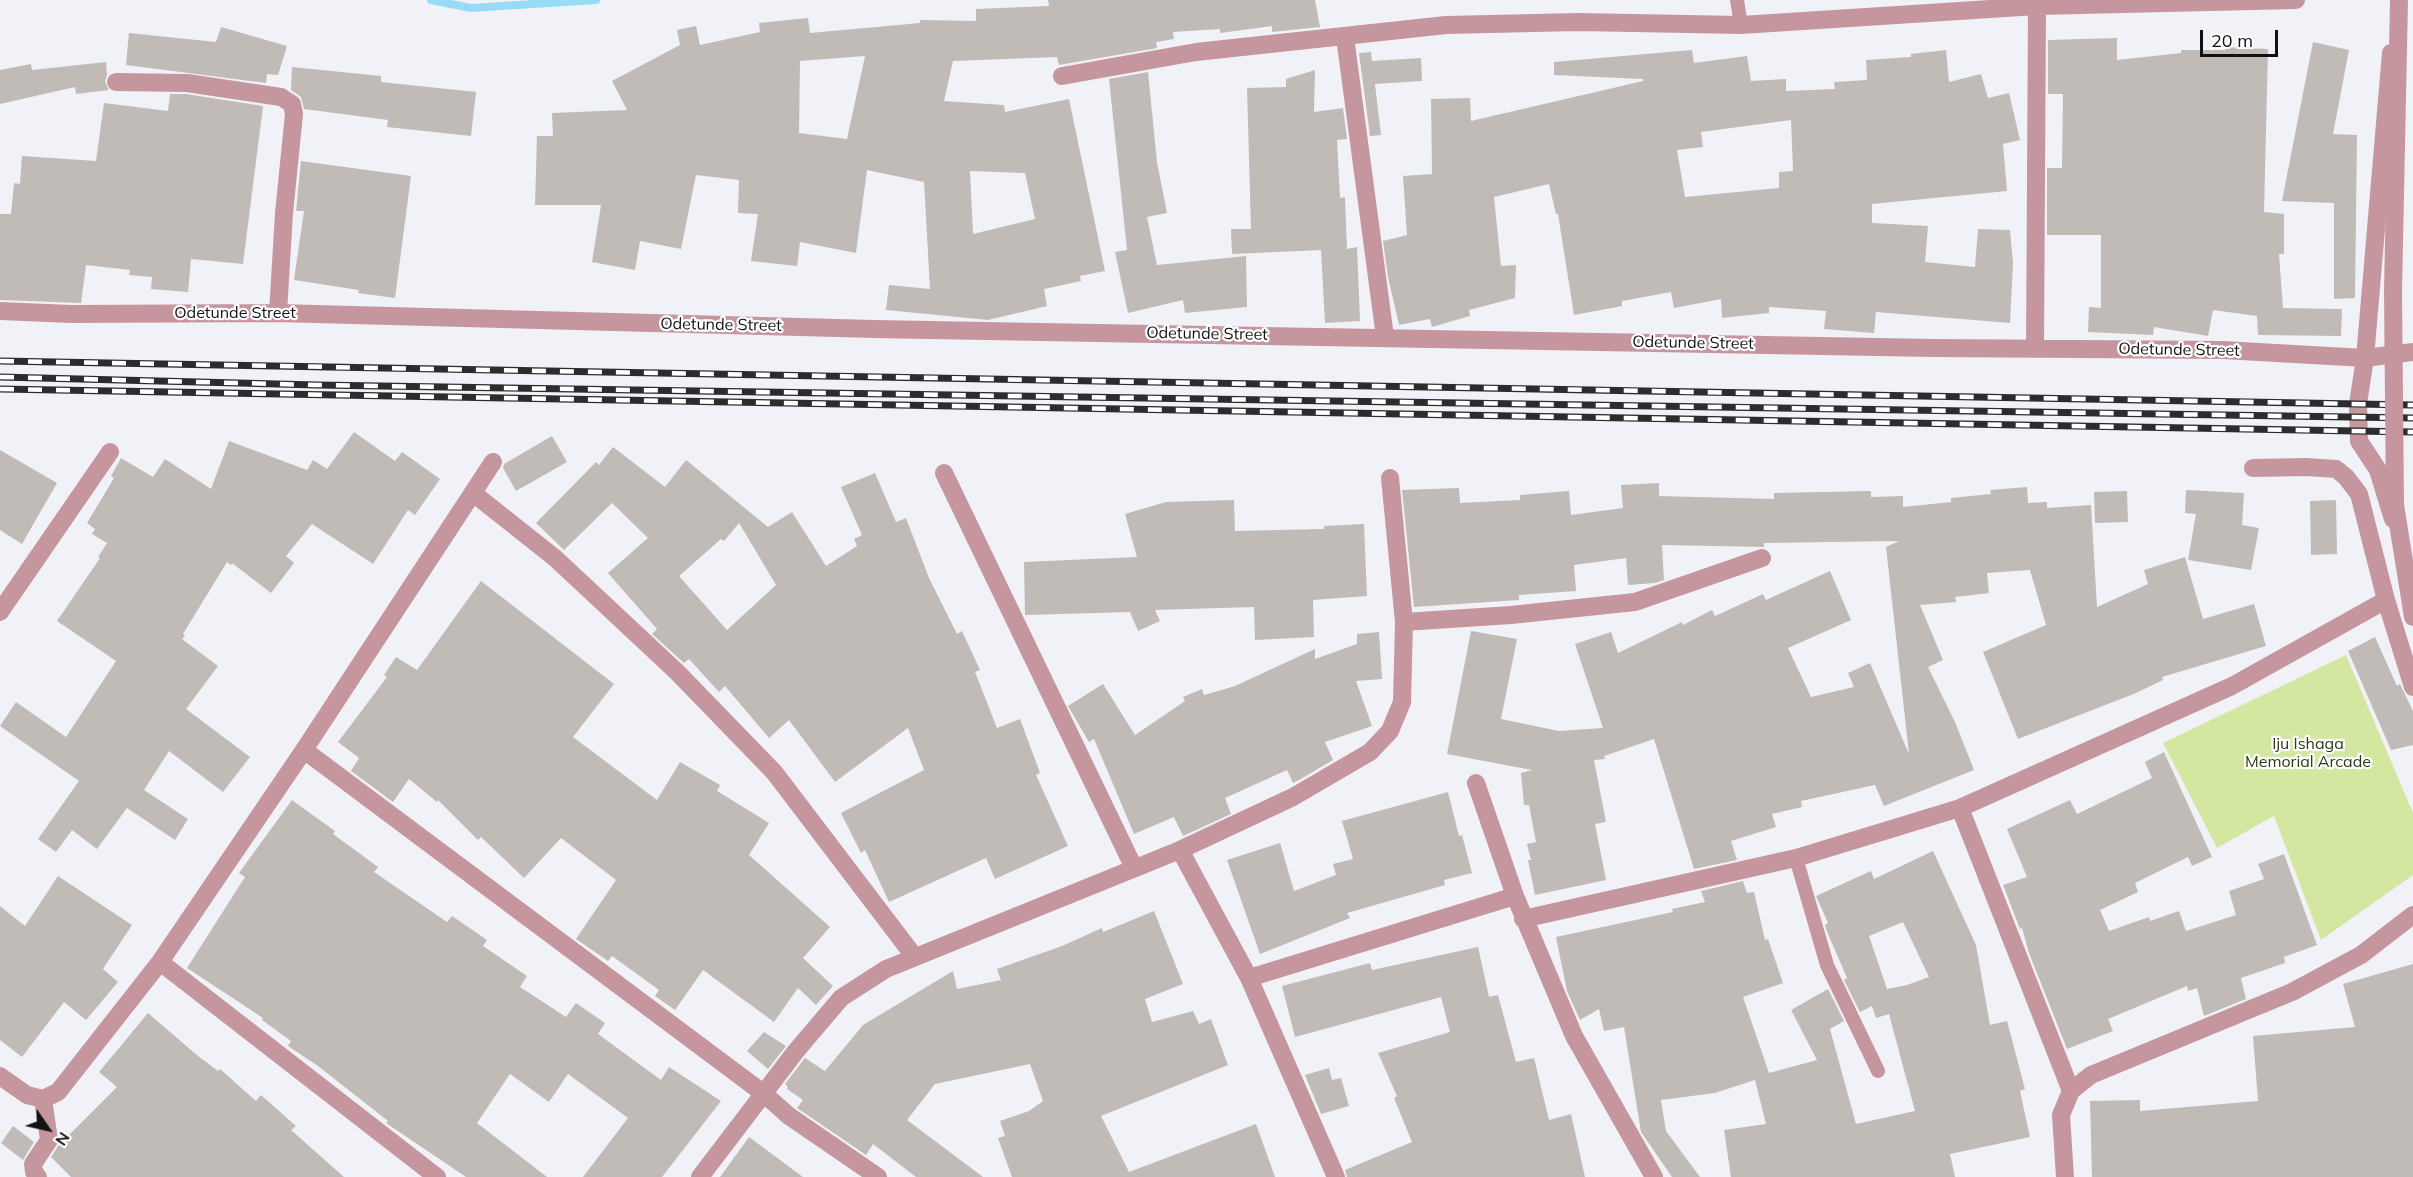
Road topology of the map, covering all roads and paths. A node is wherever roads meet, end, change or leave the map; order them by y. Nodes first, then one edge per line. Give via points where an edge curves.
1 (1737, 0) edge
2 (2296, 0) edge
3 (2398, 0) edge
4 (2037, 6) junction
5 (1741, 25) junction
6 (1345, 37) junction
7 (1062, 76) dead end
8 (116, 82) dead end
9 (0, 311) edge
10 (278, 313) junction
11 (1385, 337) junction
12 (2035, 349) junction
13 (2413, 352) edge
14 (2365, 358) junction
15 (110, 452) dead end
16 (493, 462) dead end
17 (2253, 468) dead end
18 (944, 472) dead end
19 (1390, 478) dead end
20 (473, 493) junction
21 (1762, 558) dead end
22 (2413, 584) edge
23 (2386, 600) junction
24 (0, 612) edge
25 (2413, 617) edge
26 (1404, 622) junction
27 (2413, 687) edge
28 (304, 750) junction
29 (1476, 783) dead end
30 (1960, 808) junction
31 (1180, 850) junction
32 (1796, 858) junction
33 (1134, 868) junction
34 (1515, 897) junction
35 (2413, 915) edge
36 (1523, 919) junction
37 (914, 956) junction
38 (160, 962) junction
39 (1249, 978) junction
40 (1878, 1071) dead end
41 (0, 1076) edge
42 (2071, 1091) junction
43 (763, 1093) junction
44 (43, 1099) junction
45 (38, 1177) edge
46 (437, 1177) edge
47 (700, 1177) edge
48 (878, 1177) edge
49 (1336, 1177) edge
50 (1654, 1177) edge
51 (2065, 1177) edge

1 - 5 lane
2 - 4 street
3 - 14 street
3 - 25 street, bridge via 2393,291 2395,506
4 - 5 street
4 - 12 street
5 - 6 street via 1446,25
6 - 7 street via 1196,52
6 - 11 street
8 - 10 street via 187,83 281,97 292,104
9 - 10 street, Odetunde Street
10 - 11 street, Odetunde Street via 874,329
11 - 12 street, Odetunde Street
12 - 14 street, Odetunde Street via 2223,350
13 - 14 street, Odetunde Street
14 - 22 street via 2358,404 2359,441 2378,470
15 - 24 street
16 - 20 street
17 - 23 street via 2336,469 2346,477 2359,494
18 - 33 street
19 - 26 street
20 - 28 street
20 - 37 street via 572,575 677,672 774,772
21 - 26 street via 1635,602
23 - 27 street
23 - 30 street via 2232,686
26 - 31 street via 1402,702 1390,731 1370,752 1293,797
28 - 38 street
28 - 43 street
29 - 34 street
30 - 32 street
30 - 42 street
31 - 33 street
31 - 39 street
32 - 36 street
32 - 40 lane via 1827,965
33 - 37 street
34 - 36 street
34 - 39 street
35 - 42 street via 2361,956 2292,992 2091,1075
36 - 50 street via 1574,1036
37 - 43 street via 842,998
38 - 44 street via 58,1092
38 - 46 street
39 - 49 street
41 - 44 street via 27,1095
42 - 51 street via 2061,1115
43 - 47 street
43 - 48 street via 789,1116
44 - 45 street via 49,1140 33,1164

